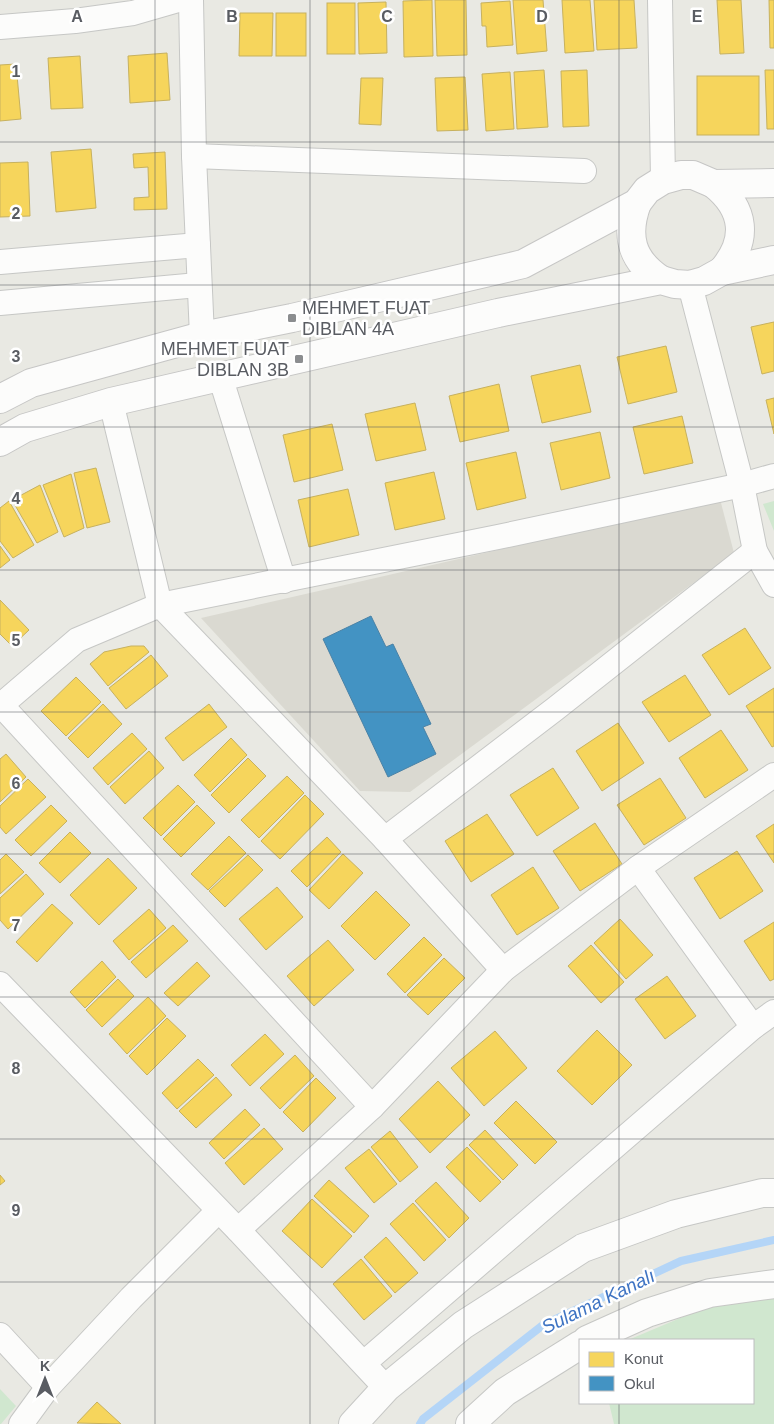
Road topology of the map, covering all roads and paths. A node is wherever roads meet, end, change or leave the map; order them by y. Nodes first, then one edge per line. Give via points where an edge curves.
1 (178, 0) edge
2 (192, 0) edge
3 (660, 0) edge
4 (0, 28) edge
5 (194, 156) junction
6 (584, 171) dead end
7 (663, 180) junction
8 (774, 183) edge
9 (714, 184) junction
10 (637, 203) junction
11 (198, 245) junction
12 (774, 260) edge
13 (0, 262) edge
14 (722, 271) junction
15 (661, 280) junction
16 (198, 285) junction
17 (690, 285) junction
18 (0, 303) edge
19 (202, 336) junction
20 (220, 376) junction
21 (0, 399) edge
22 (111, 402) junction
23 (0, 442) edge
24 (774, 476) edge
25 (742, 484) junction
26 (754, 551) junction
27 (284, 580) junction
28 (774, 585) edge
29 (160, 605) junction
30 (1, 706) edge
31 (774, 775) edge
32 (385, 839) junction
33 (638, 868) junction
34 (503, 970) junction
35 (0, 984) edge
36 (774, 1012) edge
37 (753, 1027) junction
38 (372, 1107) junction
39 (774, 1193) edge
40 (218, 1211) junction
41 (238, 1230) junction
42 (774, 1284) edge
43 (0, 1335) edge
44 (589, 1339) edge
45 (579, 1345) edge
46 (364, 1364) junction
47 (48, 1387) junction
48 (386, 1388) junction
49 (22, 1424) edge
50 (353, 1424) edge
51 (470, 1424) edge

1 - 4 street via 123,14
2 - 5 street
3 - 7 street
5 - 6 street
5 - 11 street
7 - 9 main road via 693,175
7 - 10 main road via 647,190
8 - 9 main road
9 - 14 main road via 731,202 739,220 738,245
10 - 15 main road via 631,218 633,248 640,262
10 - 19 main road via 523,264
11 - 13 street
11 - 16 street
12 - 14 main road
14 - 17 main road
15 - 17 main road
15 - 20 main road
16 - 18 street
16 - 19 street
17 - 25 street
19 - 21 main road via 31,383
20 - 22 main road
20 - 27 street
22 - 23 main road via 25,428
22 - 29 street
24 - 25 street
25 - 26 street
25 - 27 street
26 - 28 street
26 - 32 street
27 - 29 street
29 - 30 street via 77,640
29 - 32 street
30 - 38 street
31 - 33 street
32 - 34 street
33 - 34 street
33 - 37 street
34 - 38 street
35 - 40 street
36 - 37 street
37 - 46 street
38 - 41 street
39 - 48 main road via 762,1193 676,1214 583,1248 463,1325
40 - 41 street
40 - 47 street
41 - 46 street
42 - 44 main road via 710,1293 647,1313
43 - 47 street
45 - 51 main road via 505,1392
46 - 48 street
47 - 49 street
48 - 50 main road

